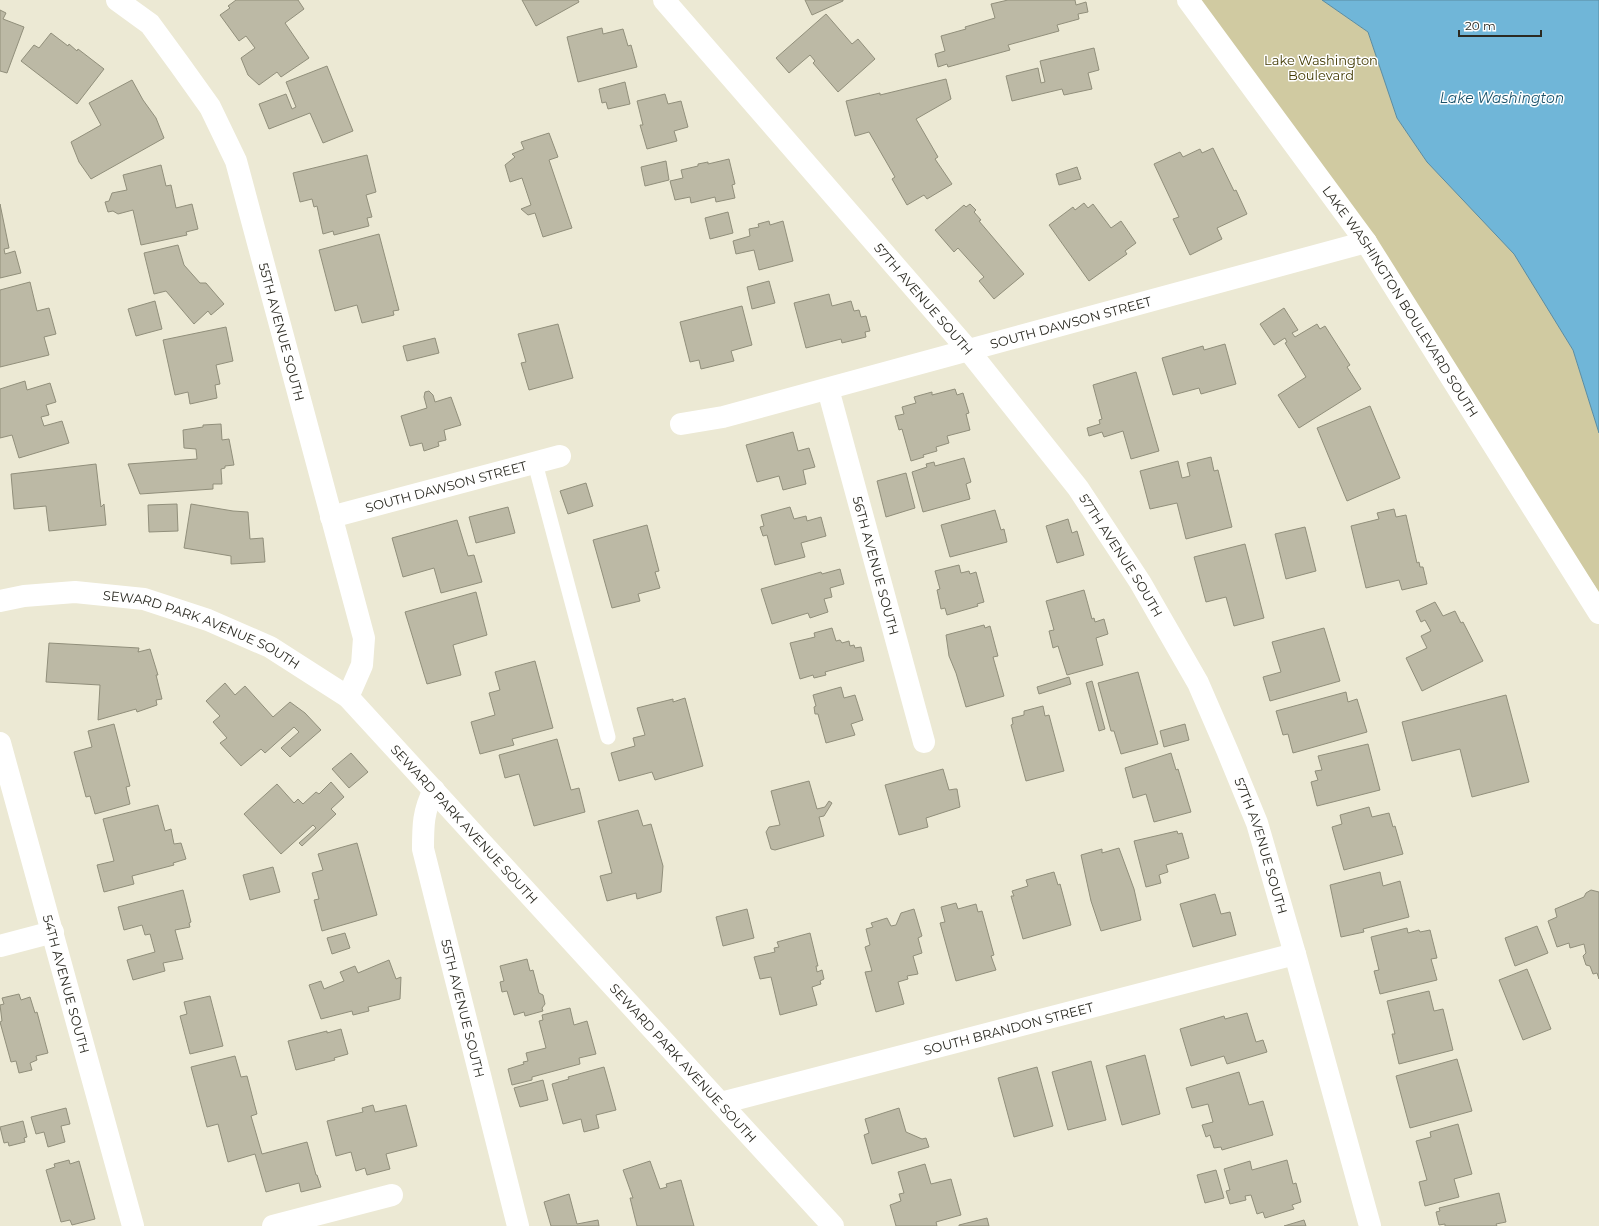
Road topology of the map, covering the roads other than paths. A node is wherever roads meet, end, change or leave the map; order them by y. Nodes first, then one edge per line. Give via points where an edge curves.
1 (117, 0) edge
2 (664, 0) edge
3 (1188, 0) edge
4 (1366, 242) junction
5 (969, 351) junction
6 (828, 389) junction
7 (681, 424) dead end
8 (560, 456) dead end
9 (535, 463) junction
10 (331, 517) junction
11 (0, 601) edge
12 (1599, 613) edge
13 (348, 698) junction
14 (608, 737) dead end
15 (924, 742) dead end
16 (2, 756) edge
17 (434, 790) junction
18 (53, 932) junction
19 (0, 946) edge
20 (1295, 954) junction
21 (721, 1103) junction
22 (392, 1195) dead end
23 (133, 1226) edge
24 (273, 1226) edge
25 (518, 1226) edge
26 (833, 1226) edge
27 (1370, 1226) edge

1 - 10 street, 55TH AVENUE SOUTH via 150,24 210,107 236,161
2 - 5 street, 57TH AVENUE SOUTH
3 - 4 street, LAKE WASHINGTON BOULEVARD SOUTH
4 - 5 street, SOUTH DAWSON STREET
4 - 12 street, LAKE WASHINGTON BOULEVARD SOUTH
5 - 6 street, SOUTH DAWSON STREET
5 - 20 street, 57TH AVENUE SOUTH via 1078,488 1140,582 1198,683 1257,823
6 - 7 street, SOUTH DAWSON STREET via 724,418
6 - 15 street, 56TH AVENUE SOUTH
8 - 9 street, SOUTH DAWSON STREET
9 - 10 street, SOUTH DAWSON STREET
9 - 14 lane
10 - 13 street, 55TH AVENUE SOUTH via 364,638 362,665
11 - 13 street, SEWARD PARK AVENUE SOUTH via 24,596 75,592 144,599 208,620 270,648
13 - 17 street, SEWARD PARK AVENUE SOUTH
16 - 18 street, 54TH AVENUE SOUTH
17 - 21 street, SEWARD PARK AVENUE SOUTH
17 - 25 street, 55TH AVENUE SOUTH via 423,821 423,849
18 - 19 street
18 - 23 street, 54TH AVENUE SOUTH
20 - 21 street, SOUTH BRANDON STREET
20 - 27 street, 57TH AVENUE SOUTH
21 - 26 street, SEWARD PARK AVENUE SOUTH
22 - 24 street

